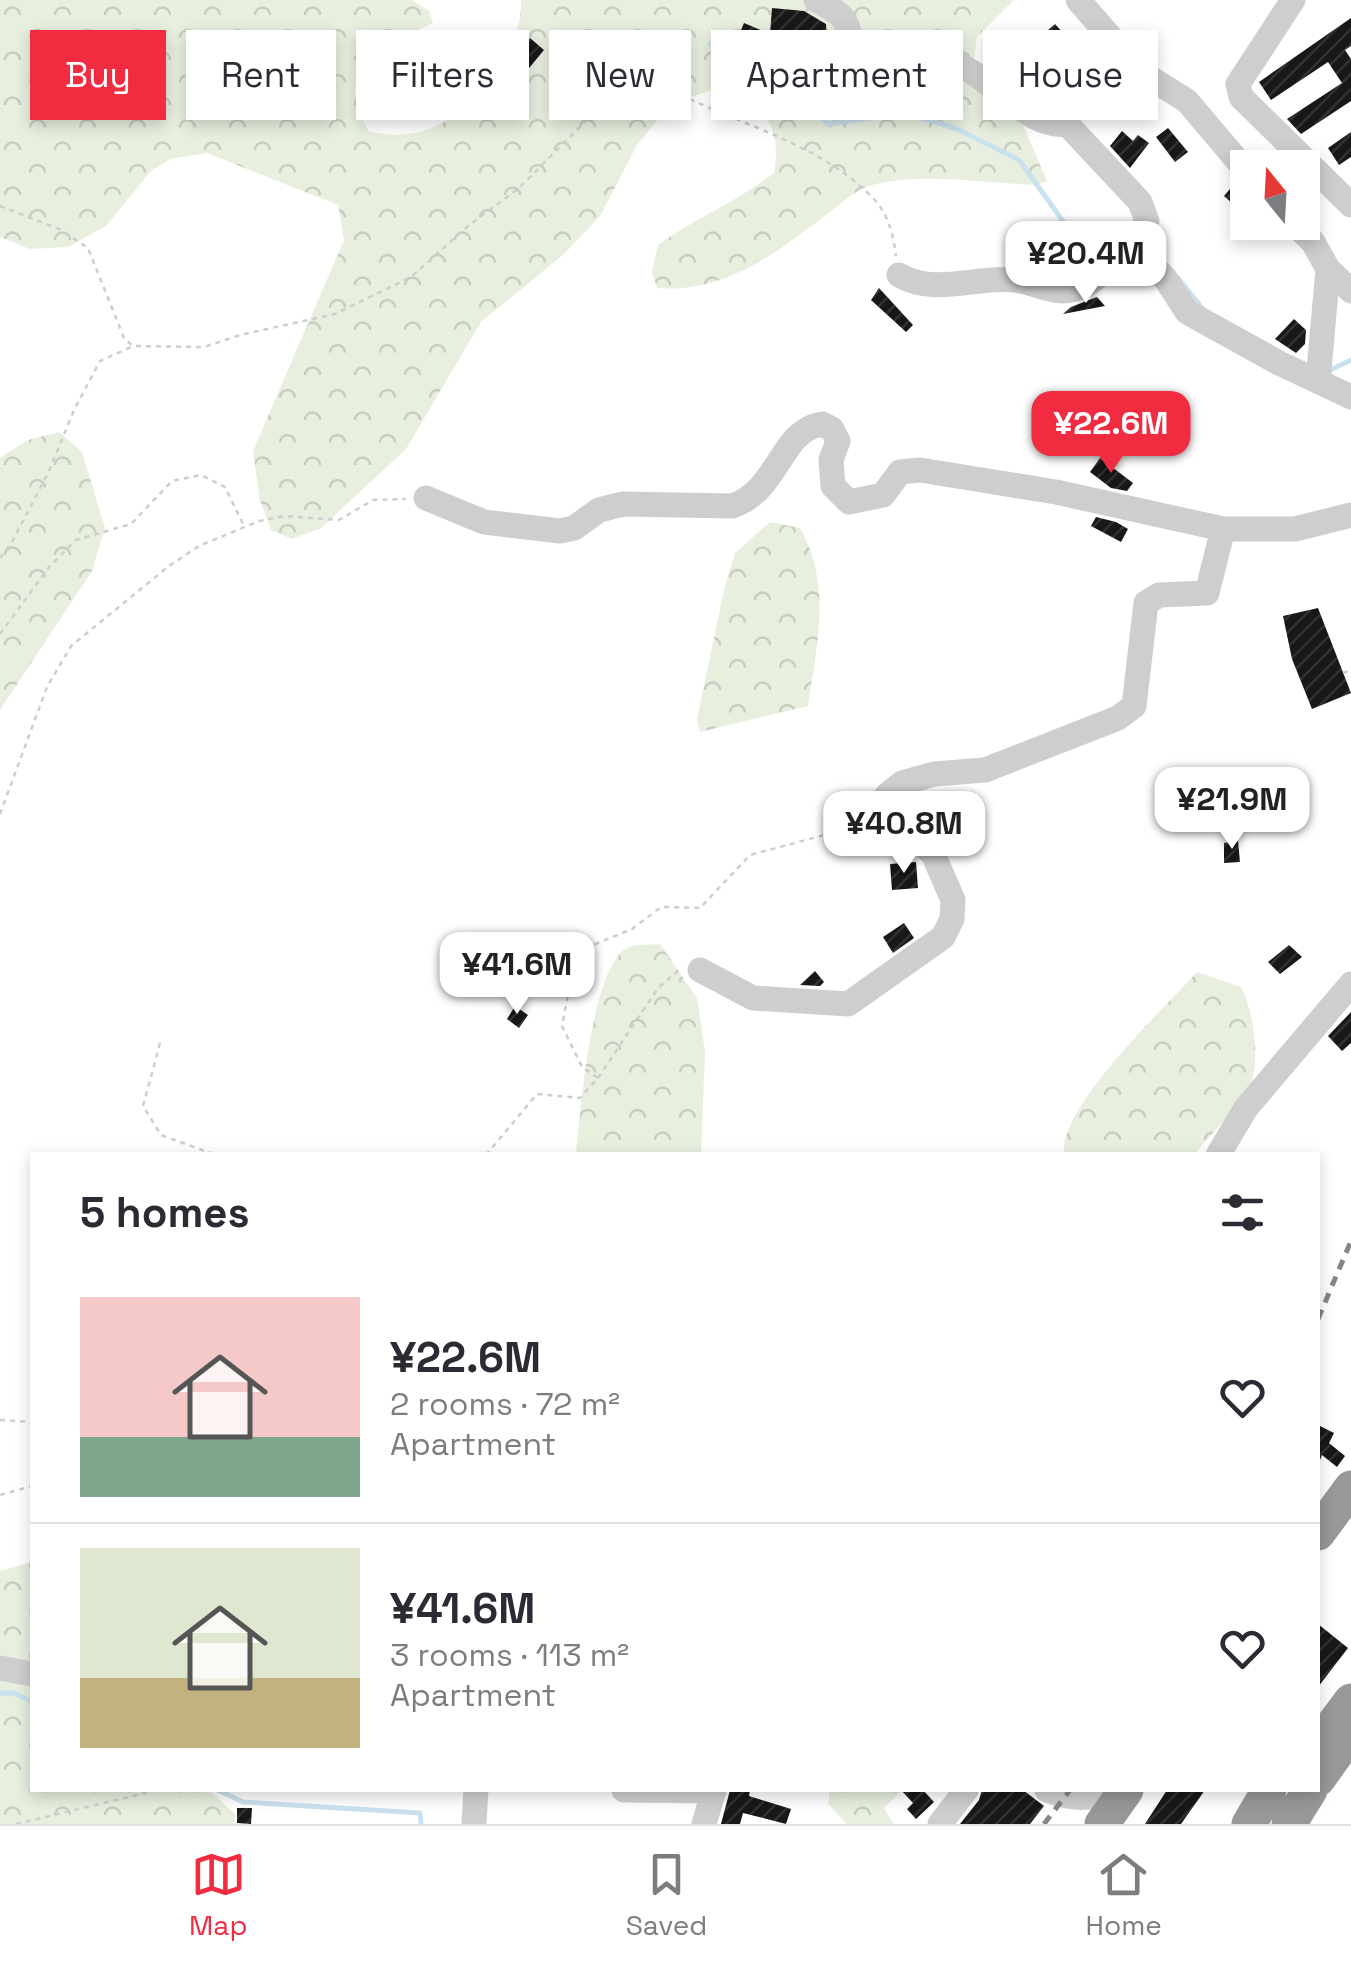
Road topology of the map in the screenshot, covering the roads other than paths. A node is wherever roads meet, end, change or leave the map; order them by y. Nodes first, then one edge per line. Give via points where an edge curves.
1 (816, 0) edge
2 (1078, 0) edge
3 (1293, 0) edge
4 (1230, 152) edge
5 (1351, 205) edge
6 (1311, 240) edge
7 (1142, 255) junction
8 (1328, 268) junction
9 (899, 274) road end
10 (1351, 291) edge
11 (1318, 382) junction
12 (1351, 398) edge
13 (426, 498) road end
14 (1351, 515) edge
15 (1223, 529) junction
16 (700, 970) road end
17 (1351, 984) edge
18 (1220, 1152) edge
19 (1351, 1488) edge
20 (1320, 1529) edge
21 (0, 1668) edge
22 (30, 1674) edge
23 (1351, 1680) edge
24 (1351, 1701) edge
25 (1320, 1719) edge
26 (1351, 1734) edge
27 (1320, 1742) edge
28 (1320, 1776) edge
29 (476, 1792) edge
30 (713, 1792) edge
31 (964, 1792) edge
32 (1058, 1792) edge
33 (1102, 1792) edge
34 (1125, 1792) edge
35 (1268, 1792) edge
36 (1287, 1792) edge
37 (1309, 1792) edge
38 (474, 1824) edge
39 (704, 1824) edge
40 (940, 1824) edge
41 (1102, 1824) edge
42 (1249, 1824) edge
43 (1267, 1824) edge
44 (1289, 1824) edge

1 - 7 street via 841,15 851,32 852,63 872,86 903,86 933,62 948,60 1053,126 1067,124 1140,202 1147,222
2 - 4 street via 1141,72 1187,101
3 - 5 street via 1238,84 1241,97
6 - 8 street
7 - 9 street via 1113,260 1102,276 1074,290 1017,280 914,284
7 - 11 street via 1188,312
8 - 10 street
8 - 11 street
11 - 12 street
13 - 15 street via 484,522 560,531 622,504 732,506 760,492 802,432 822,424 838,441 833,486 850,502 883,495 900,472 920,470
14 - 15 street via 1295,528
15 - 16 street via 1207,592 1159,595 1146,603 1134,706 985,770 934,774 902,783 886,796 870,822 933,854 953,900 943,937 848,1004 753,998
17 - 18 street via 1246,1108
19 - 20 highway
21 - 22 street
23 - 25 highway
24 - 27 highway
26 - 28 highway
29 - 38 street
30 - 39 street
31 - 40 street
32 - 33 street via 1091,1798
34 - 41 highway
35 - 42 highway
36 - 43 highway
37 - 44 highway

